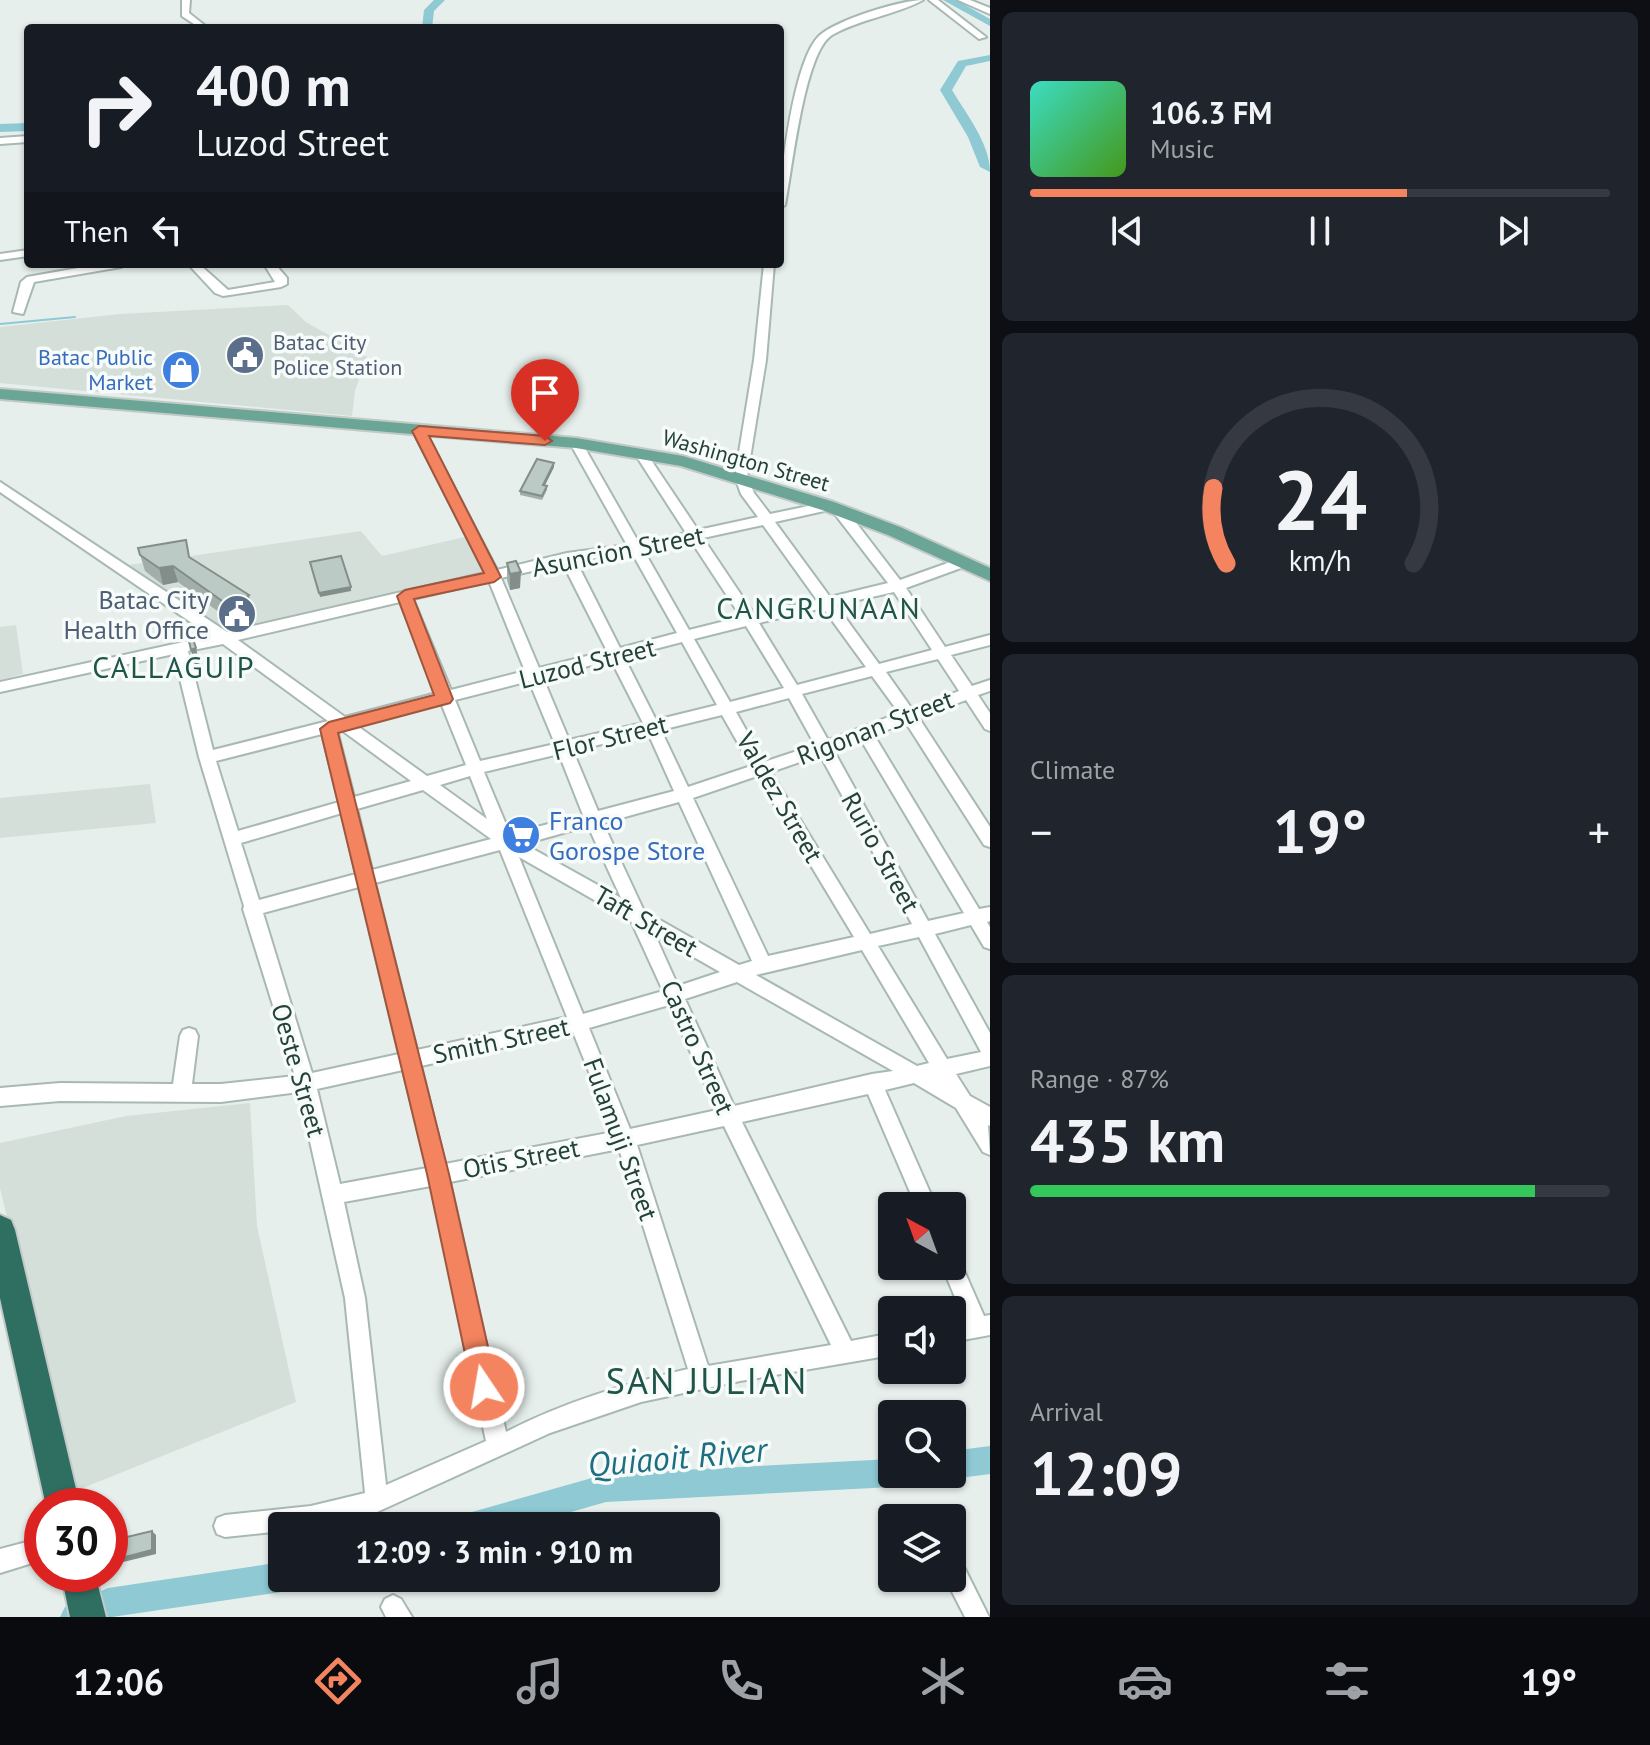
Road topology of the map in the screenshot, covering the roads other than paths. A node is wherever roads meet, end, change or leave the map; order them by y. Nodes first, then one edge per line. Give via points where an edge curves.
1 (186, 0) edge
2 (919, 0) edge
3 (933, 0) edge
4 (962, 0) edge
5 (990, 11) edge
6 (200, 24) edge
7 (982, 37) dead end
8 (24, 139) edge
9 (0, 141) edge
10 (784, 186) edge
11 (24, 254) edge
12 (0, 257) edge
13 (97, 268) edge
14 (197, 268) edge
15 (272, 268) edge
16 (769, 268) edge
17 (19, 312) dead end
18 (0, 394) edge
19 (419, 431) junction
20 (576, 443) junction
21 (641, 454) junction
22 (741, 477) junction
23 (0, 486) edge
24 (834, 508) junction
25 (768, 520) junction
26 (695, 536) junction
27 (637, 548) junction
28 (567, 558) junction
29 (964, 562) junction
30 (990, 575) edge
31 (494, 577) junction
32 (897, 586) junction
33 (405, 596) junction
34 (827, 601) junction
35 (750, 620) junction
36 (225, 638) junction
37 (688, 638) junction
38 (990, 640) edge
39 (180, 648) junction
40 (939, 651) junction
41 (615, 656) junction
42 (875, 669) junction
43 (535, 677) junction
44 (990, 685) edge
45 (0, 687) edge
46 (793, 691) junction
47 (967, 692) junction
48 (444, 699) junction
49 (729, 708) junction
50 (908, 714) junction
51 (990, 725) edge
52 (652, 726) junction
53 (336, 727) junction
54 (865, 733) junction
55 (824, 748) junction
56 (564, 749) junction
57 (207, 757) junction
58 (760, 768) junction
59 (473, 769) junction
60 (427, 783) junction
61 (683, 795) junction
62 (346, 805) junction
63 (593, 819) junction
64 (232, 839) junction
65 (990, 840) edge
66 (507, 842) junction
67 (366, 880) junction
68 (251, 909) junction
69 (982, 915) edge
70 (640, 919) junction
71 (923, 928) junction
72 (866, 940) junction
73 (990, 942) edge
74 (763, 965) junction
75 (736, 972) junction
76 (675, 995) junction
77 (578, 1023) junction
78 (189, 1036) dead end
79 (990, 1050) edge
80 (990, 1058) edge
81 (409, 1059) junction
82 (941, 1067) junction
83 (915, 1074) junction
84 (872, 1082) junction
85 (306, 1083) junction
86 (181, 1094) junction
87 (0, 1097) edge
88 (964, 1102) junction
89 (728, 1114) junction
90 (990, 1117) edge
91 (625, 1139) junction
92 (990, 1146) edge
93 (438, 1174) junction
94 (920, 1192) edge
95 (333, 1195) junction
96 (0, 1230) edge
97 (959, 1280) edge
98 (984, 1326) edge
99 (878, 1347) edge
100 (846, 1353) junction
101 (701, 1376) junction
102 (498, 1447) junction
103 (59, 1488) edge
104 (377, 1501) junction
105 (225, 1526) dead end
106 (24, 1554) edge
107 (0, 1561) edge
108 (82, 1592) edge
109 (964, 1592) edge
110 (88, 1617) edge
111 (977, 1617) edge

1 - 6 street via 183,11
2 - 10 street via 819,40
3 - 7 street
4 - 5 street
8 - 9 street
11 - 12 street
13 - 17 street via 31,279
14 - 15 street via 219,291 236,294 281,284
16 - 22 street
18 - 19 main road, Washington Street
19 - 20 main road, Washington Street
19 - 31 street, Castro Street
20 - 21 main road, Washington Street
20 - 27 street, Valdez Street
21 - 22 main road, Washington Street
21 - 26 street, Rurio Street
22 - 24 main road, Washington Street
22 - 25 street
23 - 36 street, Taft Street
24 - 25 street, Asuncion Street
24 - 29 main road, Washington Street
24 - 32 street
25 - 26 street, Asuncion Street
25 - 34 street
26 - 27 street, Asuncion Street
26 - 35 street, Rurio Street
27 - 28 street, Asuncion Street
27 - 37 street, Valdez Street
28 - 31 street, Asuncion Street
28 - 41 street
29 - 30 main road, Washington Street
29 - 32 street, Luzod Street
31 - 33 street, Asuncion Street
31 - 43 street, Castro Street
32 - 34 street, Luzod Street
32 - 40 street
33 - 36 street, Asuncion Street
33 - 48 street, Fulamuji Street
34 - 35 street, Luzod Street
34 - 42 street
35 - 37 street, Luzod Street
35 - 46 street, Rurio Street
36 - 39 street, Asuncion Street
36 - 53 street, Taft Street
37 - 41 street, Luzod Street
37 - 49 street, Valdez Street
38 - 40 street, Flor Street
39 - 45 street, Asuncion Street
39 - 57 street, Oeste Street
40 - 42 street, Flor Street
40 - 47 street
41 - 43 street, Luzod Street
41 - 52 street
42 - 46 street, Flor Street
42 - 50 street
43 - 48 street, Luzod Street
43 - 56 street, Castro Street
44 - 47 street, Rigonan Street
46 - 49 street, Flor Street
46 - 55 street, Rurio Street
47 - 50 street, Rigonan Street
47 - 51 street
48 - 53 street, Luzod Street
48 - 59 street, Fulamuji Street
49 - 52 street, Flor Street
49 - 58 street, Valdez Street
50 - 54 street, Rigonan Street
50 - 65 street
52 - 56 street, Flor Street
52 - 61 street
53 - 57 street, Luzod Street
53 - 60 street, Taft Street
53 - 62 street
54 - 55 street, Rigonan Street
54 - 69 street
55 - 58 street, Rigonan Street
55 - 71 street, Rurio Street
56 - 59 street, Flor Street
56 - 63 street, Castro Street
57 - 64 street, Oeste Street
58 - 61 street, Rigonan Street
58 - 72 street, Valdez Street
59 - 60 street, Flor Street
59 - 66 street, Fulamuji Street
60 - 62 street, Flor Street
60 - 66 street, Taft Street
61 - 63 street, Rigonan Street
61 - 74 street
62 - 64 street, Flor Street
62 - 67 street
63 - 66 street, Rigonan Street
63 - 70 street, Castro Street
64 - 68 street, Oeste Street
66 - 67 street, Rigonan Street
66 - 70 street, Taft Street
66 - 77 street, Fulamuji Street
67 - 68 street, Rigonan Street
67 - 81 street
68 - 85 street, Oeste Street
69 - 71 street, Smith Street
69 - 73 street
70 - 75 street, Taft Street
70 - 76 street, Castro Street
71 - 72 street, Smith Street
71 - 79 street, Rurio Street
72 - 74 street, Smith Street
72 - 82 street, Valdez Street
74 - 75 street, Smith Street
75 - 76 street, Smith Street
75 - 83 street, Taft Street
76 - 77 street, Smith Street
76 - 89 street, Castro Street
77 - 81 street, Smith Street
77 - 91 street, Fulamuji Street
78 - 86 street
80 - 82 street, Otis Street
81 - 85 street, Smith Street
81 - 93 street
82 - 83 street, Otis Street
82 - 88 street, Valdez Street
83 - 84 street, Otis Street
83 - 88 street, Taft Street
84 - 89 street, Otis Street
84 - 94 street
85 - 86 street, Smith Street
85 - 95 street, Oeste Street
86 - 87 street, Smith Street via 60,1092
88 - 90 street, Taft Street
88 - 92 street, Valdez Street
89 - 91 street, Otis Street
89 - 100 street, Castro Street
91 - 93 street, Otis Street
91 - 101 street, Fulamuji Street
93 - 95 street, Otis Street
93 - 102 street
95 - 104 street, Oeste Street via 355,1298
96 - 103 highway
97 - 98 street
99 - 100 street
100 - 101 street
101 - 102 street via 573,1410
102 - 104 street
104 - 105 street via 311,1517
106 - 107 street
108 - 110 highway
109 - 111 street

